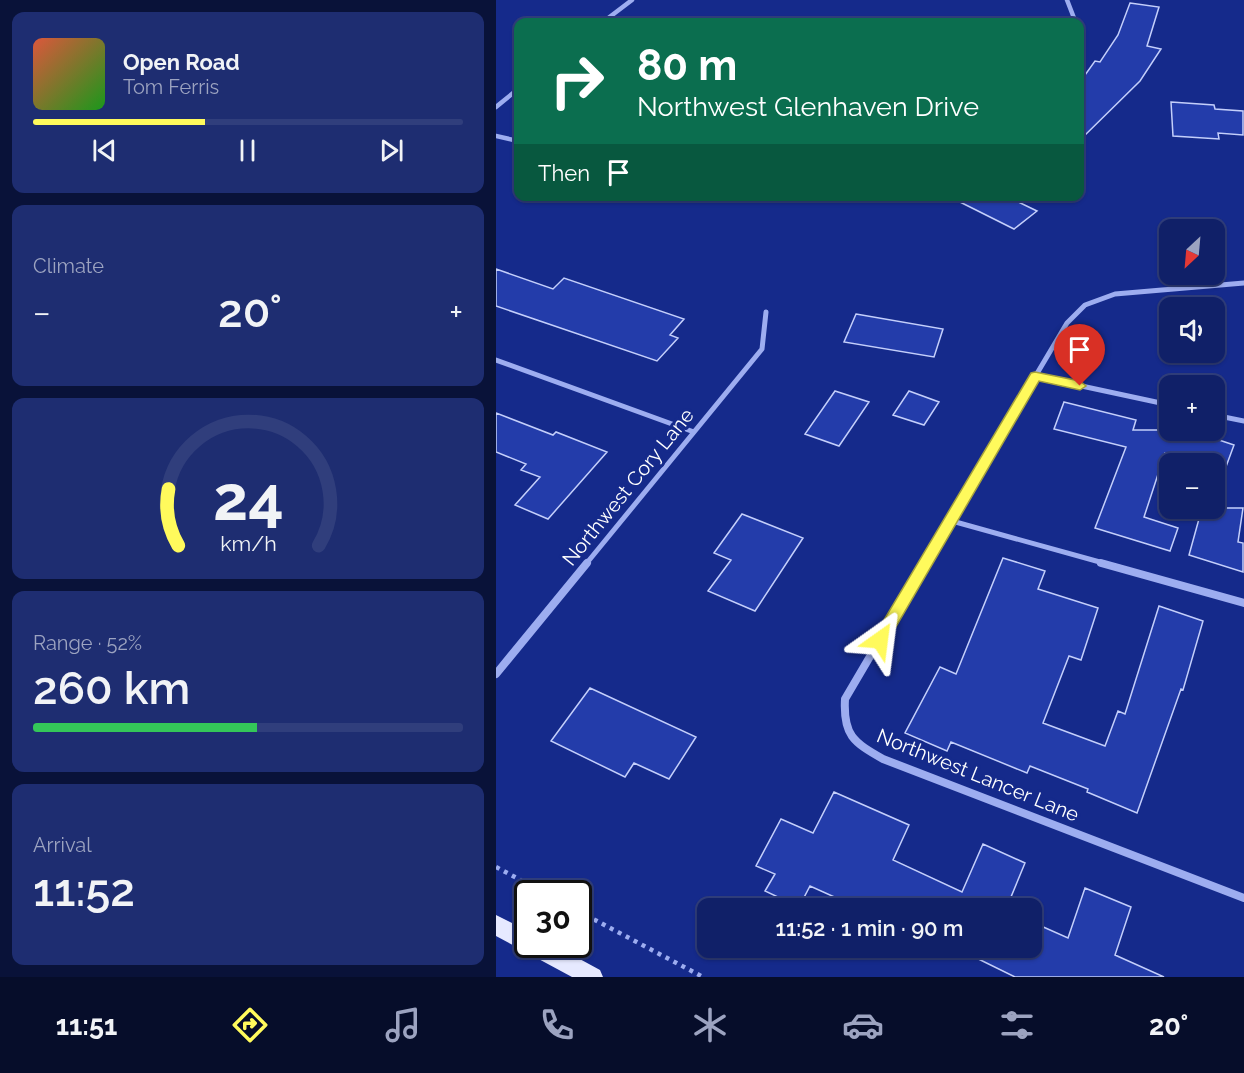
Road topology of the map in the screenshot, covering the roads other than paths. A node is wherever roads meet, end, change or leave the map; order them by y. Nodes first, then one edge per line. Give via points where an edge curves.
1 (632, 0) edge
2 (1068, 0) edge
3 (608, 18) edge
4 (1074, 18) edge
5 (514, 92) edge
6 (496, 107) edge
7 (496, 136) edge
8 (514, 140) edge
9 (1243, 283) edge
10 (766, 312) dead end
11 (496, 360) edge
12 (1035, 376) junction
13 (1159, 403) edge
14 (1225, 417) edge
15 (1243, 421) edge
16 (694, 432) junction
17 (952, 521) junction
18 (1243, 603) edge
19 (496, 675) edge
20 (1243, 898) edge
21 (496, 925) edge
22 (514, 935) edge
23 (558, 958) edge
24 (593, 977) edge

1 - 3 street
2 - 4 street
5 - 6 street
7 - 8 street
9 - 12 street, Northwest Lancer Lane via 1115,294 1085,304 1067,323
10 - 16 street, Northwest Cory Lane via 762,349
11 - 16 street
12 - 13 street
12 - 17 street, Northwest Lancer Lane
14 - 15 street
16 - 19 street, Northwest Cory Lane
17 - 18 street
17 - 20 street, Northwest Lancer Lane via 845,699 842,722 853,741 883,759
21 - 22 main road
23 - 24 main road

